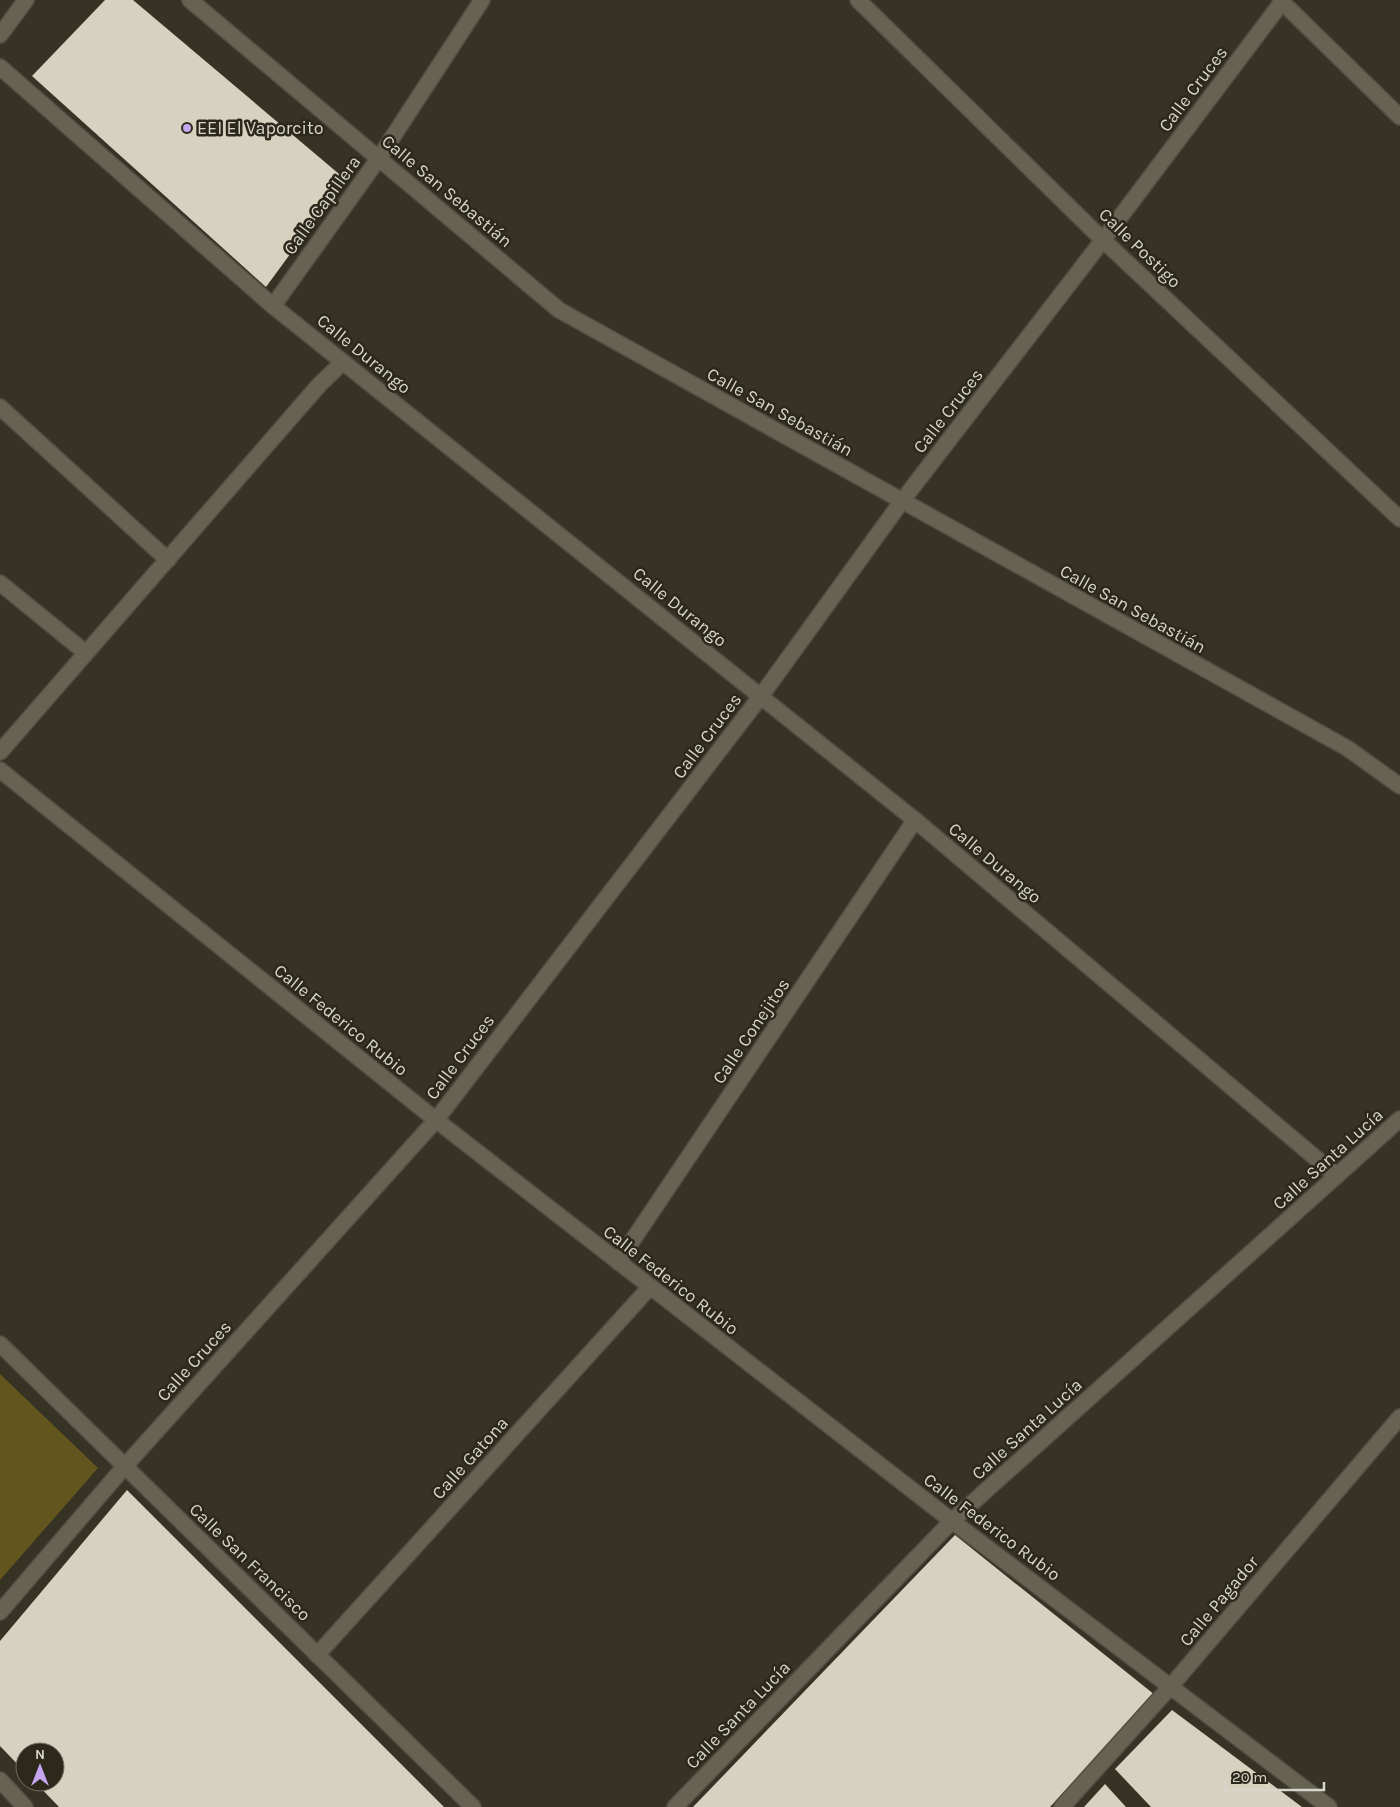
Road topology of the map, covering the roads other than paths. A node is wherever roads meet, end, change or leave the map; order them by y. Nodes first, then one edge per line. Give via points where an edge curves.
1 (26, 0) edge
2 (190, 0) edge
3 (482, 0) edge
4 (858, 0) edge
5 (1282, 1) edge
6 (0, 35) edge
7 (0, 67) edge
8 (1400, 117) edge
9 (379, 158) junction
10 (1104, 240) junction
11 (274, 306) junction
12 (343, 362) junction
13 (0, 407) edge
14 (902, 501) junction
15 (1400, 519) edge
16 (168, 560) junction
17 (0, 583) edge
18 (86, 653) junction
19 (761, 696) junction
20 (0, 752) edge
21 (0, 770) edge
22 (1400, 786) edge
23 (915, 820) junction
24 (1400, 1119) edge
25 (436, 1120) junction
26 (1337, 1176) junction
27 (618, 1262) junction
28 (650, 1287) junction
29 (0, 1344) edge
30 (1400, 1417) edge
31 (125, 1466) junction
32 (952, 1521) junction
33 (0, 1612) edge
34 (317, 1654) junction
35 (1171, 1686) junction
36 (0, 1780) edge
37 (25, 1807) edge
38 (473, 1807) edge
39 (675, 1807) edge
40 (1062, 1807) edge
41 (1329, 1807) edge

1 - 6 street
2 - 9 street, Calle San Sebastián
3 - 9 street, Calle Capillera
4 - 10 street, Calle Postigo
5 - 8 street
5 - 10 street, Calle Cruces
7 - 11 street, Calle Durango
9 - 11 street, Calle Capillera
9 - 14 street, Calle San Sebastián via 558,310
10 - 14 street, Calle Cruces
10 - 15 street, Calle Postigo
11 - 12 street, Calle Durango
12 - 16 street via 320,384
12 - 19 street, Calle Durango
13 - 16 street
14 - 19 street, Calle Cruces
14 - 22 street, Calle San Sebastián via 1348,748
16 - 18 street
17 - 18 street
18 - 20 street
19 - 23 street, Calle Durango
19 - 25 street, Calle Cruces
21 - 25 street, Calle Federico Rubio
23 - 26 street, Calle Durango
23 - 27 street, Calle Conejitos
24 - 26 street, Calle Santa Lucía
25 - 27 street, Calle Federico Rubio
25 - 31 street, Calle Cruces
26 - 32 street, Calle Santa Lucía
27 - 28 street, Calle Federico Rubio
28 - 32 street, Calle Federico Rubio
28 - 34 street, Calle Gatona
29 - 31 street, Calle San Francisco
30 - 35 street, Calle Pagador
31 - 33 street, Calle Cruces
31 - 34 street, Calle San Francisco
32 - 35 street, Calle Federico Rubio
32 - 39 street, Calle Santa Lucía
34 - 38 street, Calle San Francisco
35 - 40 street, Calle Pagador
35 - 41 street, Calle Federico Rubio
36 - 37 street

